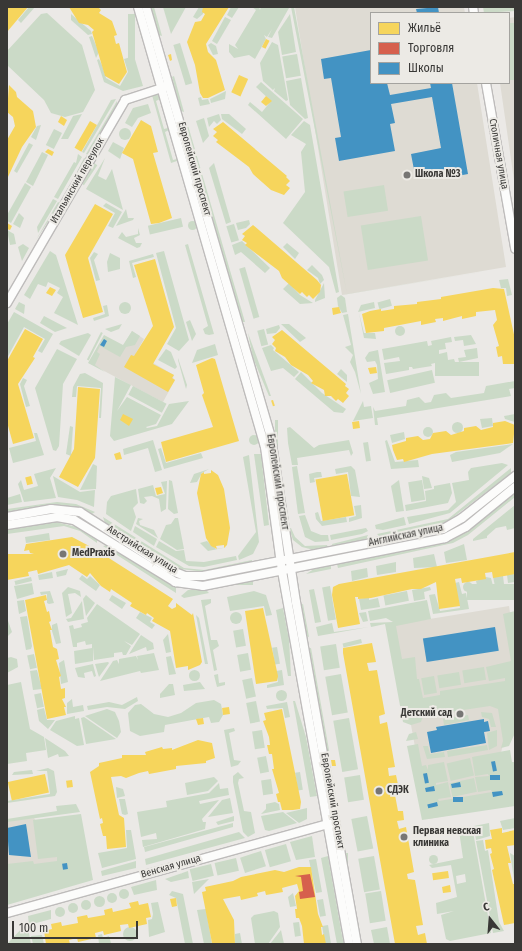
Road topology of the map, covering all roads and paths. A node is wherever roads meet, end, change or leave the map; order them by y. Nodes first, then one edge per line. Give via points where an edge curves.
1 (138, 7) edge
2 (146, 7) edge
3 (486, 84) edge
4 (165, 87) junction
5 (515, 248) edge
6 (7, 303) edge
7 (515, 476) edge
8 (515, 487) edge
9 (7, 517) edge
10 (7, 525) edge
11 (285, 561) junction
12 (286, 570) junction
13 (331, 823) junction
14 (7, 913) edge
15 (349, 944) edge
16 (357, 944) edge

1 - 4 street, Европейский проспект
2 - 4 street, Европейский проспект
3 - 5 street, Столичная улица
4 - 6 street, Итальянский переулок via 124,100
4 - 11 street, Европейский проспект via 271,438
7 - 11 street, Английская улица via 462,518 443,529
8 - 12 street, Английская улица via 466,527 445,538
9 - 11 street, Австрийская улица via 51,509 80,512 170,570 185,576 213,575
10 - 12 street, Австрийская улица via 57,517 74,520 183,584 213,585
11 - 12 street, Европейский проспект
12 - 13 street, Европейский проспект
13 - 14 street, Венская улица
13 - 15 street, Европейский проспект
13 - 16 street, Европейский проспект

